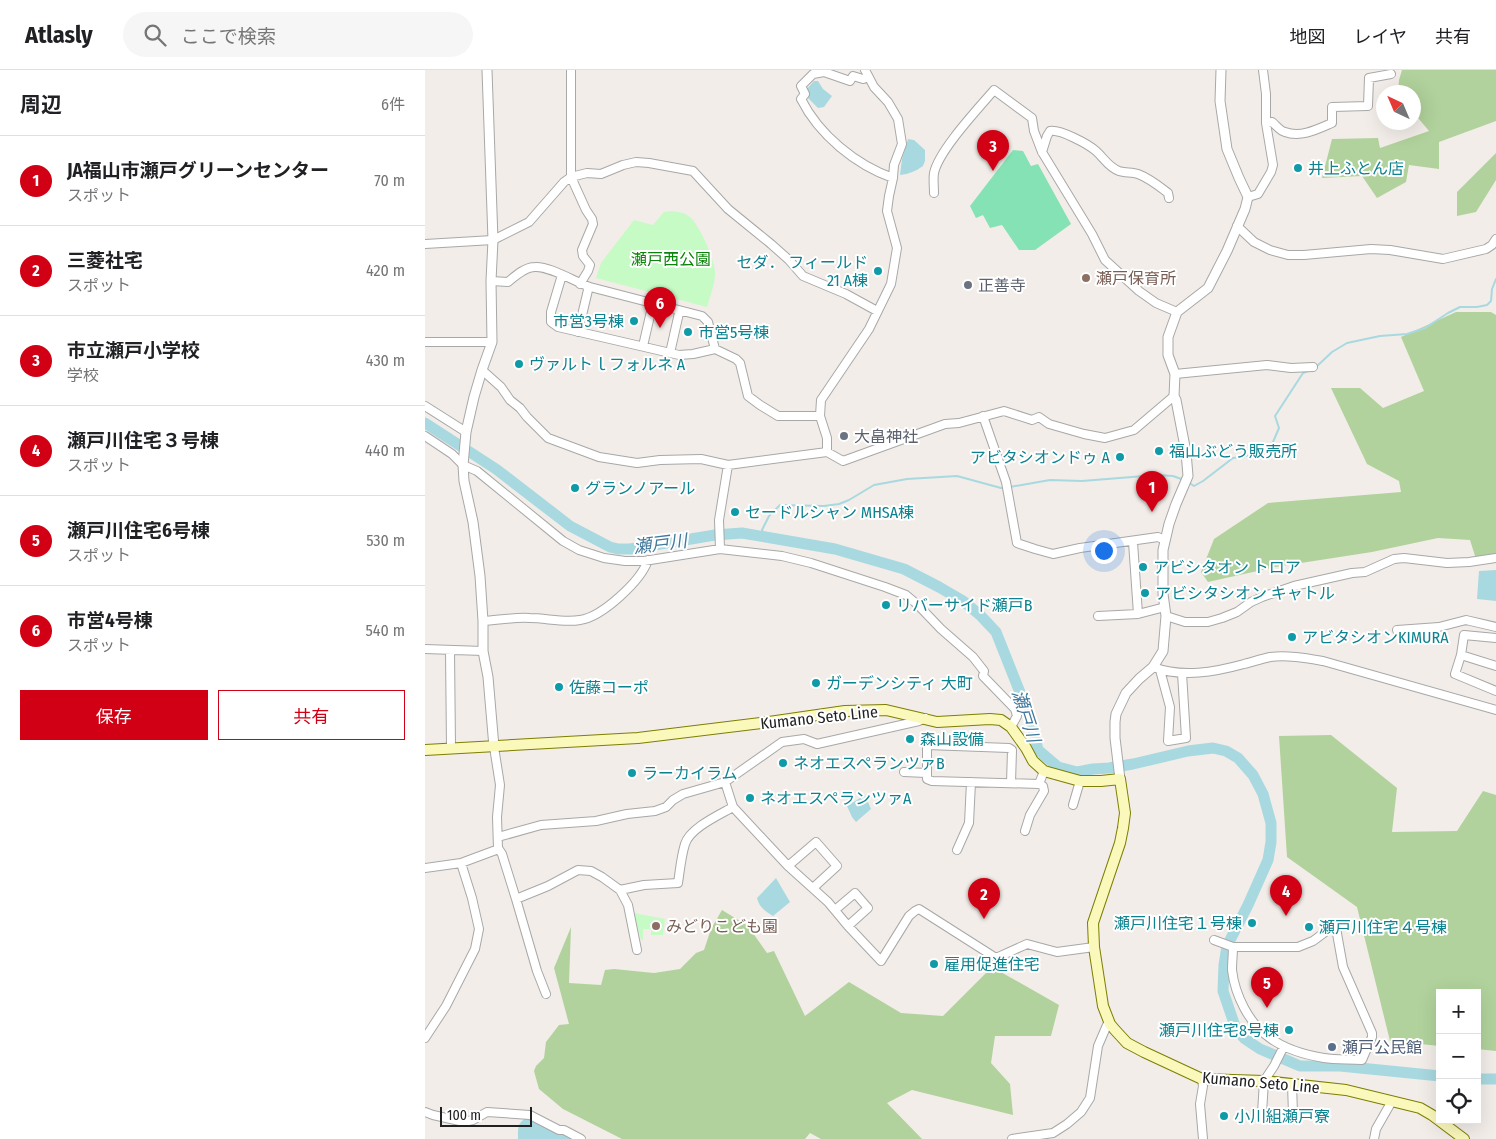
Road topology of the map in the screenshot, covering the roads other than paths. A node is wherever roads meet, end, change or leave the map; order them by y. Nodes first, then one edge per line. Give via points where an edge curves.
1 (487, 70) edge
2 (571, 70) edge
3 (1221, 70) edge
4 (1263, 70) edge
5 (811, 72) edge
6 (866, 73) edge
7 (1391, 74) dead end
8 (1265, 123) junction
9 (1042, 152) junction
10 (571, 177) junction
11 (893, 178) junction
12 (934, 192) dead end
13 (1248, 196) junction
14 (1169, 198) dead end
15 (1237, 226) junction
16 (1496, 239) edge
17 (493, 240) junction
18 (425, 244) edge
19 (563, 275) junction
20 (491, 281) junction
21 (580, 284) junction
22 (588, 290) dead end
23 (652, 307) dead end
24 (877, 311) junction
25 (1177, 312) junction
26 (679, 313) dead end
27 (579, 332) junction
28 (425, 342) edge
29 (492, 342) junction
30 (643, 346) junction
31 (715, 349) junction
32 (670, 353) junction
33 (1313, 367) dead end
34 (482, 370) junction
35 (1175, 374) junction
36 (1174, 396) junction
37 (425, 406) edge
38 (820, 416) junction
39 (983, 416) junction
40 (466, 433) junction
41 (425, 436) edge
42 (827, 452) junction
43 (463, 462) junction
44 (728, 465) junction
45 (1165, 540) junction
46 (1133, 542) junction
47 (719, 548) junction
48 (1496, 558) edge
49 (649, 560) junction
50 (1166, 612) junction
51 (1138, 614) junction
52 (1098, 616) dead end
53 (483, 622) junction
54 (1496, 627) edge
55 (1397, 630) dead end
56 (1496, 638) edge
57 (425, 649) edge
58 (450, 650) junction
59 (483, 651) junction
60 (1461, 655) junction
61 (1496, 666) edge
62 (1157, 668) junction
63 (1182, 673) junction
64 (1496, 691) edge
65 (1496, 710) edge
66 (925, 718) junction
67 (1011, 726) junction
68 (495, 747) junction
69 (451, 748) junction
70 (425, 750) edge
71 (1044, 771) junction
72 (904, 772) dead end
73 (926, 773) junction
74 (1120, 776) junction
75 (1079, 781) junction
76 (725, 782) junction
77 (971, 782) junction
78 (1011, 783) junction
79 (1039, 784) junction
80 (1073, 805) dead end
81 (733, 807) junction
82 (1025, 831) dead end
83 (498, 836) junction
84 (498, 848) junction
85 (957, 850) dead end
86 (461, 863) junction
87 (788, 866) junction
88 (425, 868) edge
89 (813, 888) junction
90 (621, 890) junction
91 (516, 899) junction
92 (835, 910) junction
93 (848, 926) junction
94 (1214, 940) dead end
95 (1095, 947) junction
96 (1231, 947) junction
97 (637, 950) dead end
98 (546, 994) dead end
99 (1110, 1024) junction
100 (425, 1038) edge
101 (1283, 1048) junction
102 (1202, 1079) junction
103 (1264, 1081) junction
104 (1292, 1084) junction
105 (1392, 1101) junction
106 (425, 1112) edge
107 (581, 1139) edge
108 (1012, 1139) edge
109 (1203, 1139) edge
110 (1374, 1139) edge
111 (1464, 1139) edge

1 - 17 street
2 - 10 street
3 - 13 street via 1220,101 1227,148
4 - 8 street
5 - 6 street via 824,72 850,81 853,76 863,79
5 - 11 street via 801,86 805,94 801,99 811,118 849,156
6 - 11 street via 898,119 902,144
7 - 8 street via 1369,78 1368,106 1332,107 1332,123 1316,130 1296,134 1283,132 1272,122
8 - 13 street via 1273,165 1258,194
9 - 12 street via 1032,118 994,90 939,161 934,174
9 - 14 street via 1050,131 1063,133 1095,150 1109,166 1150,181 1168,193
9 - 25 street via 1105,260 1139,291
10 - 17 street via 529,222
10 - 21 street via 593,224 582,250 590,265
10 - 24 street via 601,174 636,162 693,171 728,209 789,260 803,276
11 - 24 street via 887,211 897,248 891,284
13 - 15 street
15 - 16 street via 1254,242 1288,255 1371,249 1443,259 1486,249
15 - 25 street via 1207,288
17 - 18 street
17 - 20 street
19 - 20 street via 535,267 508,282
19 - 21 street
19 - 27 street via 551,322
20 - 29 street
21 - 31 street via 702,316
22 - 27 street
23 - 30 street
24 - 38 street via 821,400
25 - 35 street via 1168,336 1168,355
26 - 32 street
27 - 30 street
28 - 29 street
29 - 34 street
30 - 32 street
31 - 32 street via 693,354
31 - 38 street via 740,364 749,396 760,405 778,416
33 - 35 street via 1267,365
34 - 40 street
34 - 44 street via 548,438 599,457 637,463 701,459
35 - 36 street
36 - 39 street via 1134,430 1105,438 1049,424 1039,417 1032,420 1004,411
36 - 45 street via 1189,476
37 - 40 street
38 - 42 street via 827,438
39 - 42 street via 945,424 843,461
39 - 46 street via 1006,482 1017,543 1053,554
40 - 43 street
41 - 43 street
42 - 44 street
43 - 49 street via 579,550 625,561
43 - 53 street
44 - 47 street via 719,522
45 - 46 street via 1158,537
45 - 50 street via 1163,594
46 - 51 street
47 - 49 street
47 - 67 street via 811,563 906,595 973,657 984,671 983,676 1015,709 1017,716
48 - 50 street via 1447,563 1394,558 1365,572 1294,586 1208,622 1185,622
49 - 53 street via 645,570 617,599 581,620 513,618
50 - 51 street
50 - 62 street via 1163,651
51 - 52 street
53 - 59 street
54 - 55 street via 1466,620 1439,627
56 - 60 street via 1464,634
57 - 58 street
58 - 59 street
58 - 69 street
59 - 68 street
60 - 61 street
60 - 64 street via 1455,674
62 - 63 street
62 - 63 street via 1169,707 1168,741 1186,738
62 - 74 street via 1139,679 1126,693 1117,714 1114,731
63 - 65 street via 1207,672 1267,658 1300,657
66 - 67 main road, Kumano Seto Line via 950,722 990,718
66 - 68 main road, Kumano Seto Line via 866,709 638,738
66 - 76 street via 817,744 804,739 782,742
67 - 71 main road via 1033,761
68 - 69 main road, Kumano Seto Line
68 - 83 street via 500,785
69 - 70 main road, Kumano Seto Line
71 - 75 main road
71 - 79 street
72 - 73 street
73 - 77 street via 932,780
73 - 78 street via 927,745 1009,748
74 - 75 main road via 1101,781
74 - 95 main road, Kumano Seto Line via 1125,813 1123,828 1093,924
75 - 80 street
76 - 81 street
76 - 83 street via 683,794 655,811 541,826
77 - 78 street
77 - 85 street via 969,823
78 - 79 street
79 - 82 street via 1044,791
81 - 87 street
81 - 90 street via 689,837 678,883
83 - 84 street
84 - 86 street
84 - 91 street
86 - 88 street
86 - 100 street via 479,929 475,950
87 - 89 street
87 - 89 street via 816,842 837,866
89 - 92 street
90 - 91 street via 591,871 578,870
90 - 97 street via 629,905
91 - 98 street
92 - 93 street
92 - 93 street via 855,893 869,908
93 - 95 street via 881,961 909,916 919,910 996,958 1027,944 1057,952
94 - 96 street
95 - 99 main road, Kumano Seto Line via 1103,1006
96 - 101 street via 1236,990 1245,1010
96 - 101 street via 1298,947 1332,927 1336,928 1343,968 1372,1037 1362,1060 1325,1058
99 - 102 main road, Kumano Seto Line via 1127,1043
99 - 108 street via 1098,1046 1090,1098 1081,1112 1053,1133
101 - 103 street
102 - 103 main road, Kumano Seto Line
102 - 109 street
103 - 104 main road, Kumano Seto Line
103 - 104 street via 1262,1113 1293,1114
104 - 105 main road, Kumano Seto Line via 1347,1090
105 - 110 street
105 - 111 main road, Kumano Seto Line via 1420,1108
106 - 107 street via 464,1122 487,1112 530,1115

